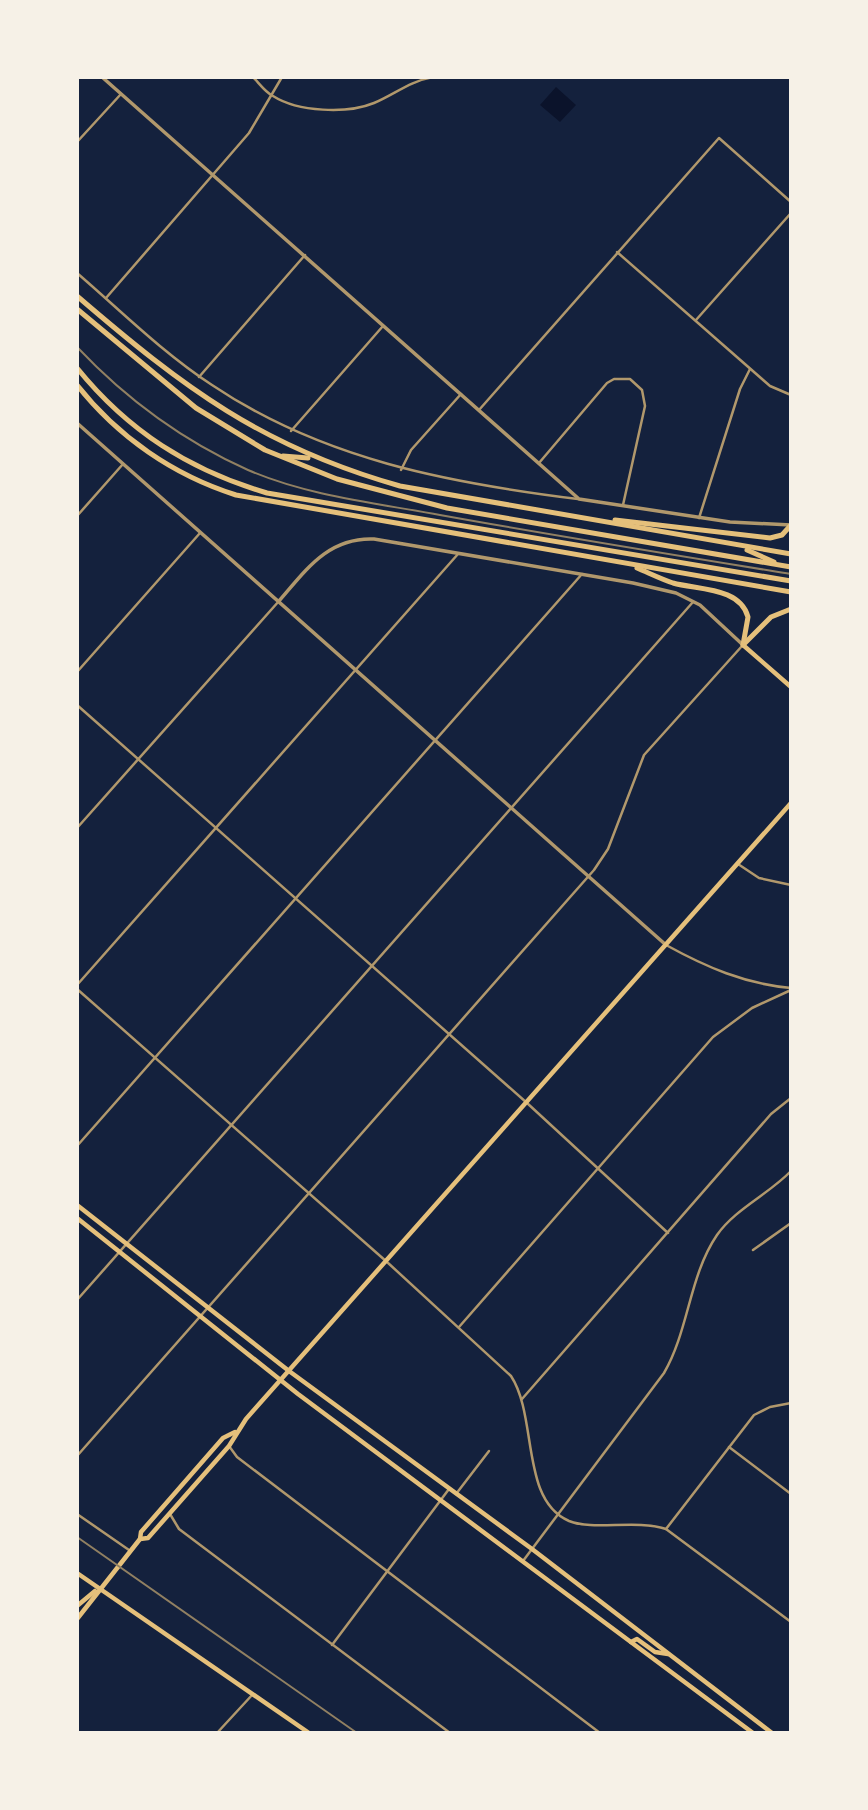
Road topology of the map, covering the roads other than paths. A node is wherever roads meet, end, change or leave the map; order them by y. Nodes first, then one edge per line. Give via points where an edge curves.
1 (102, 77) edge
2 (253, 77) edge
3 (282, 77) edge
4 (433, 77) edge
5 (448, 77) edge
6 (491, 77) edge
7 (415, 79) edge
8 (121, 94) junction
9 (271, 96) junction
10 (77, 142) edge
11 (214, 176) junction
12 (791, 202) edge
13 (791, 213) edge
14 (617, 252) junction
15 (306, 255) junction
16 (77, 273) edge
17 (77, 296) edge
18 (106, 298) junction
19 (77, 309) edge
20 (696, 320) junction
21 (384, 325) junction
22 (77, 368) edge
23 (750, 369) junction
24 (199, 377) junction
25 (77, 385) edge
26 (461, 394) junction
27 (791, 395) edge
28 (479, 410) junction
29 (77, 423) edge
30 (291, 431) junction
31 (277, 456) junction
32 (315, 458) junction
33 (539, 463) junction
34 (123, 464) junction
35 (401, 470) junction
36 (579, 499) junction
37 (623, 505) junction
38 (558, 513) junction
39 (77, 516) edge
40 (699, 518) junction
41 (791, 525) edge
42 (201, 532) junction
43 (738, 545) junction
44 (458, 554) junction
45 (791, 555) edge
46 (628, 565) junction
47 (782, 565) junction
48 (791, 567) edge
49 (582, 574) junction
50 (791, 581) edge
51 (791, 592) edge
52 (279, 601) junction
53 (694, 601) junction
54 (791, 609) edge
55 (743, 645) junction
56 (357, 670) junction
57 (77, 672) edge
58 (791, 687) edge
59 (77, 705) edge
60 (436, 740) junction
61 (139, 760) junction
62 (791, 803) edge
63 (513, 808) junction
64 (77, 828) edge
65 (216, 828) junction
66 (738, 863) junction
67 (589, 876) junction
68 (791, 886) edge
69 (295, 898) junction
70 (666, 945) junction
71 (373, 966) junction
72 (77, 987) edge
73 (791, 989) edge
74 (449, 1034) junction
75 (155, 1057) junction
76 (791, 1098) edge
77 (527, 1103) junction
78 (231, 1125) junction
79 (77, 1146) edge
80 (598, 1169) junction
81 (791, 1171) edge
82 (308, 1194) junction
83 (77, 1205) edge
84 (77, 1218) edge
85 (791, 1223) edge
86 (668, 1233) junction
87 (128, 1243) junction
88 (753, 1250) dead end
89 (119, 1252) junction
90 (387, 1262) junction
91 (77, 1300) edge
92 (208, 1307) junction
93 (200, 1316) junction
94 (458, 1327) junction
95 (289, 1371) junction
96 (281, 1380) junction
97 (522, 1399) junction
98 (791, 1403) edge
99 (236, 1431) junction
100 (229, 1446) junction
101 (729, 1447) junction
102 (489, 1451) dead end
103 (77, 1455) edge
104 (449, 1489) junction
105 (456, 1494) junction
106 (791, 1494) edge
107 (441, 1500) junction
108 (170, 1512) junction
109 (77, 1514) edge
110 (559, 1514) junction
111 (666, 1530) junction
112 (140, 1539) junction
113 (532, 1549) junction
114 (130, 1551) junction
115 (523, 1561) junction
116 (388, 1572) junction
117 (77, 1573) edge
118 (98, 1588) junction
119 (77, 1606) edge
120 (77, 1619) edge
121 (791, 1622) edge
122 (631, 1642) junction
123 (332, 1644) junction
124 (668, 1654) junction
125 (253, 1694) junction
126 (217, 1733) edge
127 (309, 1733) edge
128 (450, 1733) edge
129 (600, 1733) edge
130 (753, 1733) edge
131 (772, 1733) edge

1 - 8 street
2 - 9 street
3 - 9 street
4 - 7 street
5 - 6 street
7 - 9 street via 383,99 357,108 302,105
8 - 10 street
8 - 11 street
9 - 11 street via 249,133
11 - 15 street
11 - 18 street
12 - 14 street via 719,138
13 - 20 street
14 - 20 street
14 - 28 street
15 - 21 street
15 - 24 street
16 - 18 street
17 - 32 highway via 183,384 273,440
18 - 24 street
19 - 31 highway via 196,408
20 - 23 street
21 - 26 street
21 - 30 street
22 - 50 highway via 144,436 214,475 267,493
23 - 27 street
23 - 40 street
24 - 30 street
25 - 46 highway via 107,418 156,458 227,492 266,503
26 - 28 street
26 - 35 street via 411,450
28 - 33 street
29 - 34 street
30 - 35 street
31 - 32 highway
31 - 47 highway via 337,479 425,503
32 - 38 highway via 400,486
33 - 36 street
33 - 37 street via 607,383 630,379 642,390 645,406
34 - 39 street
34 - 42 street
35 - 36 street
36 - 37 street
37 - 40 street
38 - 41 highway via 770,538 782,535
38 - 43 highway
40 - 41 street
42 - 52 street
42 - 57 street
43 - 45 highway
43 - 47 highway
44 - 49 street
44 - 52 street via 374,539 343,541 322,554
44 - 56 street
46 - 51 highway
46 - 55 highway via 738,601 748,617
47 - 48 highway
49 - 53 street
49 - 60 street
52 - 56 street
52 - 61 street
53 - 55 street
53 - 63 street
54 - 55 highway via 771,617
55 - 58 main road
55 - 67 street via 644,755 608,849
56 - 60 street
56 - 65 street
59 - 61 street
60 - 63 street
60 - 69 street
61 - 64 street
61 - 65 street
62 - 66 main road
63 - 67 street
63 - 71 street
65 - 69 street
65 - 72 street
66 - 68 street via 759,878
66 - 70 main road
67 - 70 street
67 - 74 street
69 - 71 street
69 - 75 street
70 - 73 street via 738,978
70 - 77 main road
71 - 74 street
71 - 78 street
72 - 75 street
73 - 80 street via 752,1008 712,1037
74 - 77 street
74 - 82 street
75 - 78 street
75 - 79 street
76 - 86 street via 771,1114
77 - 80 street
77 - 90 main road
78 - 82 street
78 - 87 street
80 - 86 street
80 - 94 street
81 - 110 street via 718,1234 703,1263 669,1365
82 - 90 street
82 - 92 street
83 - 87 main road
84 - 89 main road
85 - 88 street
86 - 97 street
87 - 89 street
87 - 92 main road
89 - 91 street
89 - 93 main road
90 - 94 street
90 - 95 main road
92 - 93 street
92 - 95 main road
93 - 96 main road
93 - 103 street
94 - 97 street via 510,1376
95 - 96 main road
95 - 104 main road
96 - 99 main road
96 - 107 main road
97 - 110 street via 539,1486 548,1506
98 - 101 street via 754,1415
99 - 100 main road
99 - 112 main road via 223,1438 141,1532
100 - 108 main road
100 - 116 street via 237,1457
101 - 106 street
101 - 111 street
102 - 105 street
104 - 105 main road
104 - 107 street
105 - 113 main road
107 - 115 main road
107 - 116 street
108 - 112 main road via 148,1538
108 - 123 street via 179,1529
109 - 114 street
110 - 111 street via 587,1524 636,1523
110 - 113 street
111 - 121 street
112 - 114 main road
113 - 115 street
113 - 124 main road
114 - 118 main road
115 - 122 main road
116 - 123 street
116 - 129 street
117 - 118 main road
118 - 119 main road
118 - 120 main road
118 - 125 main road
122 - 124 main road via 637,1639 655,1652
122 - 130 main road
123 - 128 street
124 - 131 main road
125 - 126 street
125 - 127 main road

